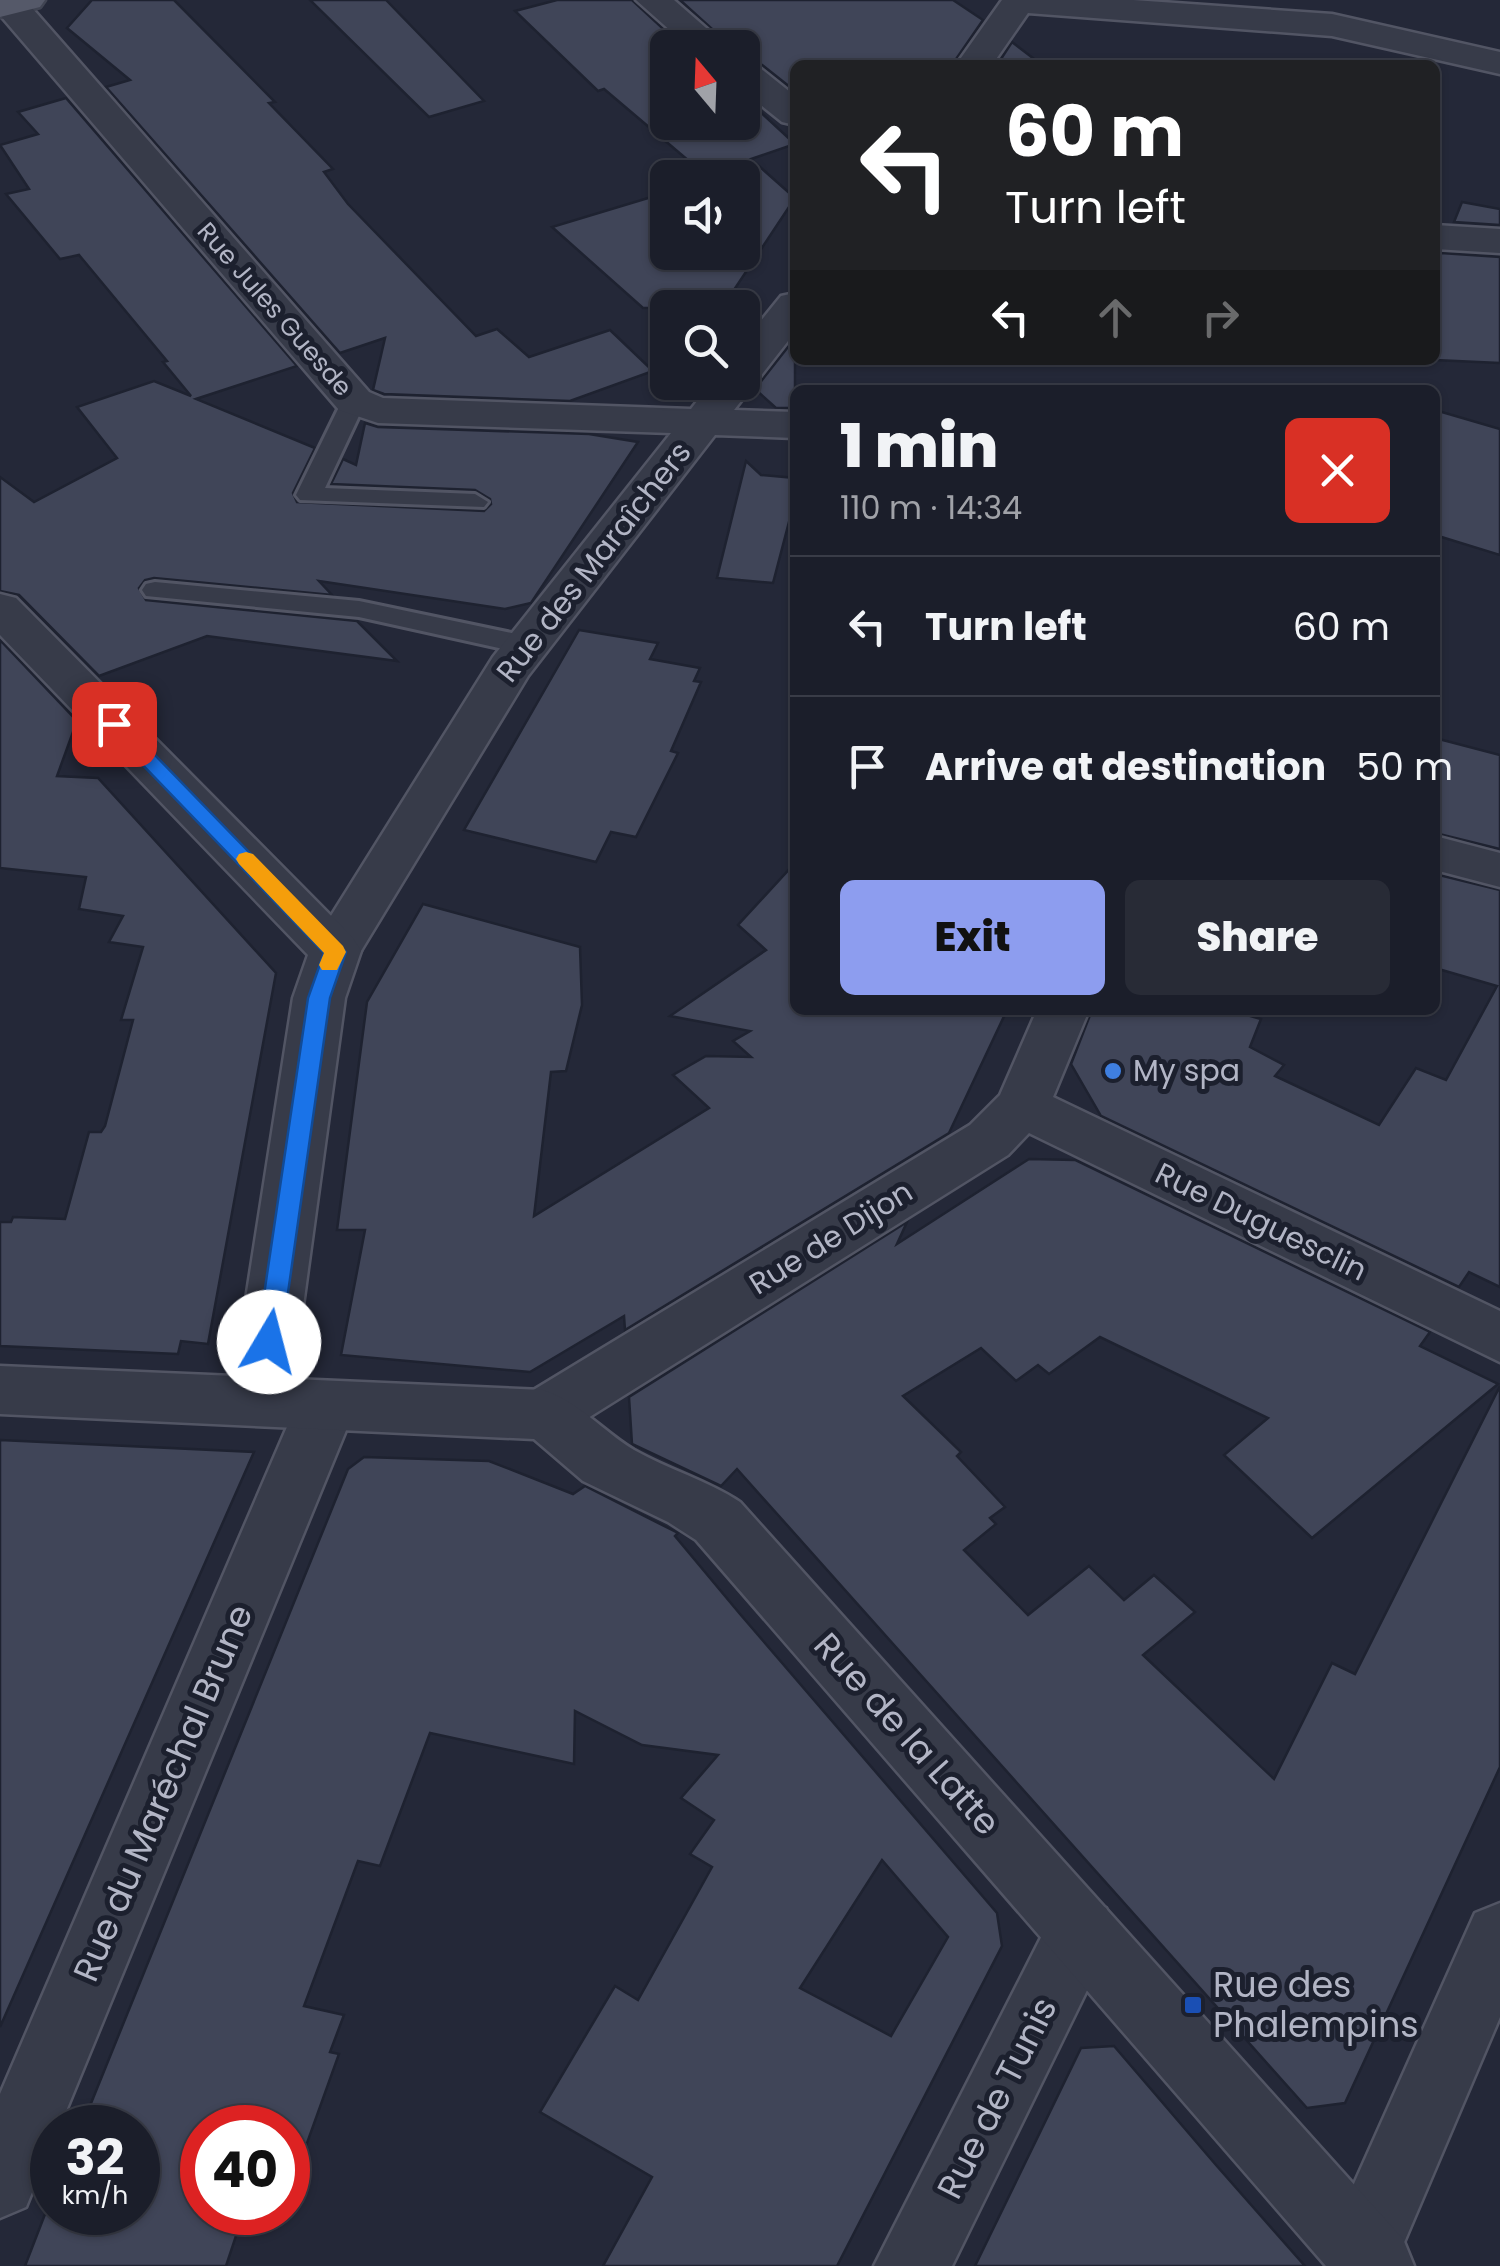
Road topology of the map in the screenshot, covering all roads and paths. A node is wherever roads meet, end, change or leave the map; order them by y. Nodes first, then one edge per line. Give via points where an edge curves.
1 (654, 0) edge
2 (1019, 1) edge
3 (11, 3) edge
4 (690, 30) edge
5 (978, 60) edge
6 (1500, 63) edge
7 (760, 86) edge
8 (790, 110) edge
9 (1440, 237) edge
10 (1500, 240) edge
11 (790, 311) edge
12 (760, 349) edge
13 (720, 400) edge
14 (354, 401) junction
15 (702, 424) junction
16 (790, 424) edge
17 (475, 502) dead end
18 (154, 590) dead end
19 (0, 608) edge
20 (526, 645) junction
21 (1440, 853) edge
22 (1500, 870) edge
23 (335, 952) junction
24 (1061, 1015) edge
25 (1022, 1106) junction
26 (1500, 1338) edge
27 (0, 1390) edge
28 (260, 1402) junction
29 (326, 1406) junction
30 (543, 1415) junction
31 (1081, 1930) junction
32 (1500, 1936) edge
33 (0, 2181) edge
34 (1369, 2258) edge
35 (912, 2266) edge

1 - 4 street
2 - 5 street
2 - 6 street via 1332,25
3 - 14 street, Rue Jules Guesde
7 - 8 street
9 - 10 street
11 - 12 street
13 - 15 street, Rue des Maraîchers
14 - 15 street, Rue Jules Guesde via 378,410
14 - 17 lane via 309,495
15 - 16 street, Rue Jules Guesde
15 - 20 street, Rue des Maraîchers
18 - 20 lane via 359,609
19 - 23 street
20 - 23 street, Rue des Maraîchers
21 - 22 street
23 - 28 street, Rue des Maraîchers via 319,998
24 - 25 street, Rue de Dijon
25 - 26 street, Rue Duguesclin
25 - 30 street, Rue de Dijon via 988,1140
27 - 28 street
28 - 29 street
29 - 30 street
29 - 33 street, Rue du Maréchal Brune
30 - 31 street, Rue de la Latte via 601,1461 679,1494 718,1521
31 - 34 street, Rue de la Latte
31 - 35 street, Rue de Tunis
32 - 34 street

